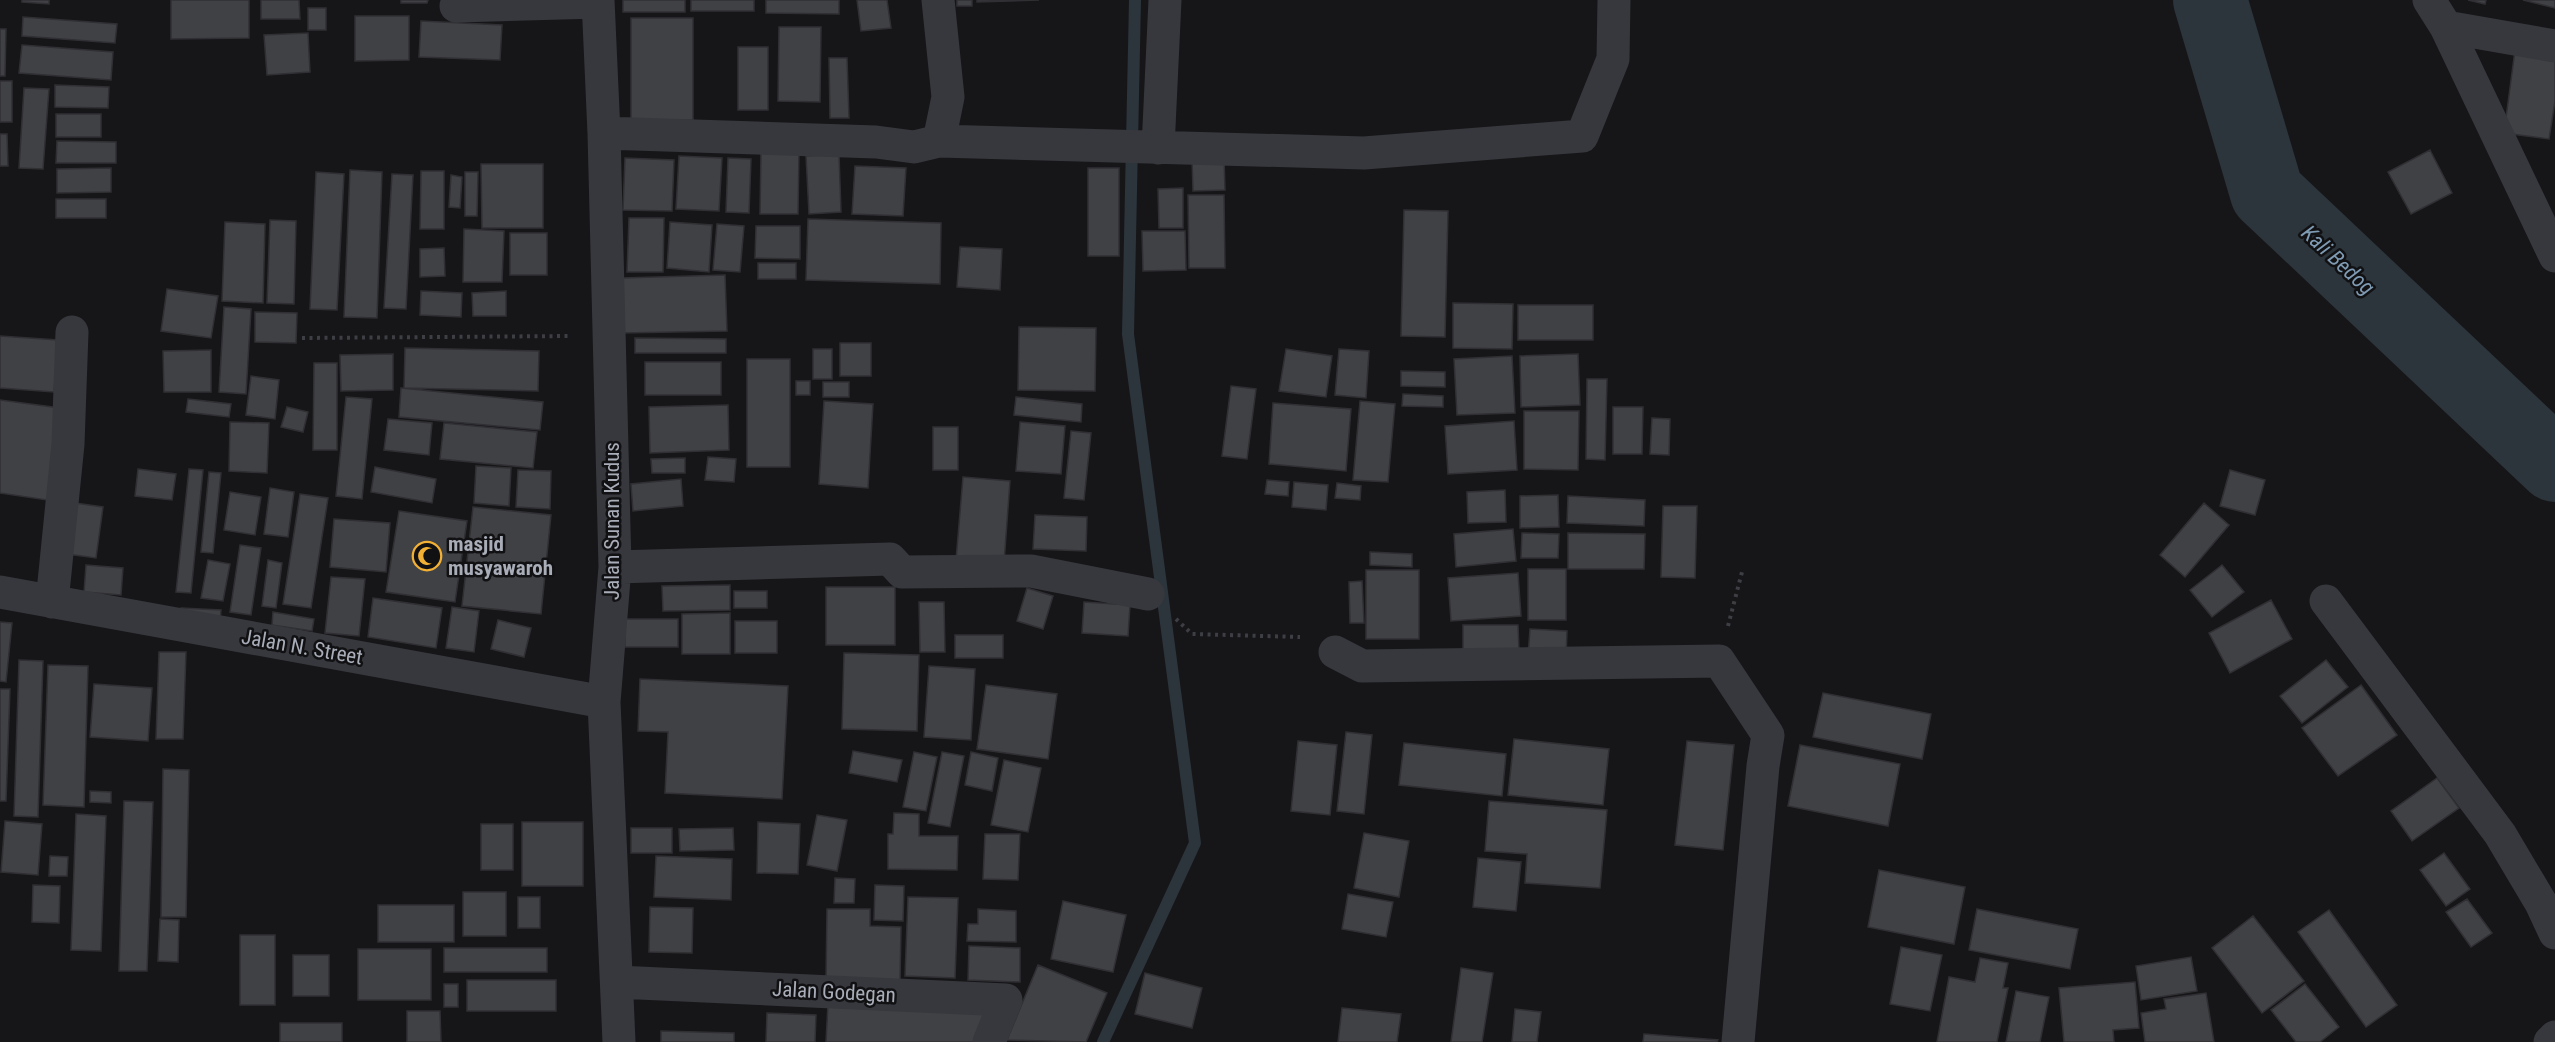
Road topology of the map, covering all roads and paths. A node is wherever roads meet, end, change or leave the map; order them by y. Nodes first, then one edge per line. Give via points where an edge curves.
1 (938, 0) edge
2 (1165, 0) edge
3 (1614, 0) edge
4 (2429, 0) edge
5 (598, 1) edge
6 (456, 6) dead end
7 (2446, 27) junction
8 (2555, 45) edge
9 (604, 133) junction
10 (939, 141) junction
11 (1158, 148) junction
12 (2555, 256) edge
13 (72, 332) dead end
14 (610, 335) junction
15 (302, 338) dead end
16 (615, 567) junction
17 (1742, 572) dead end
18 (0, 592) edge
19 (1148, 594) joint
20 (2326, 601) dead end
21 (52, 602) junction
22 (1293, 635) dead end
23 (1335, 652) dead end
24 (1719, 661) junction
25 (604, 702) junction
26 (2555, 933) edge
27 (617, 982) junction
28 (2555, 1037) edge
29 (619, 1042) edge
30 (989, 1042) edge
31 (1738, 1042) edge
32 (2550, 1042) edge

1 - 10 street via 948,97
2 - 11 street
3 - 11 street via 1613,59 1582,136 1364,153
4 - 7 street
5 - 6 street
5 - 9 street, Jalan Sunan Kudus
7 - 8 street
7 - 12 street
9 - 10 street via 876,142 914,147
9 - 14 street, Jalan Sunan Kudus
10 - 11 street
13 - 21 street via 68,444
14 - 15 path
14 - 16 street, Jalan Sunan Kudus
16 - 19 street via 890,559 902,572 1031,571
16 - 25 street, Jalan Sunan Kudus
17 - 24 path
18 - 21 street, Jalan N. Street
19 - 22 path via 1192,634
20 - 26 street via 2500,834
21 - 25 street, Jalan N. Street
23 - 24 street via 1362,666
24 - 31 street via 1768,735
25 - 27 street, Jalan Sunan Kudus
27 - 29 street, Jalan Sunan Kudus
27 - 30 street, Jalan Godegan via 1006,1000
28 - 32 street

